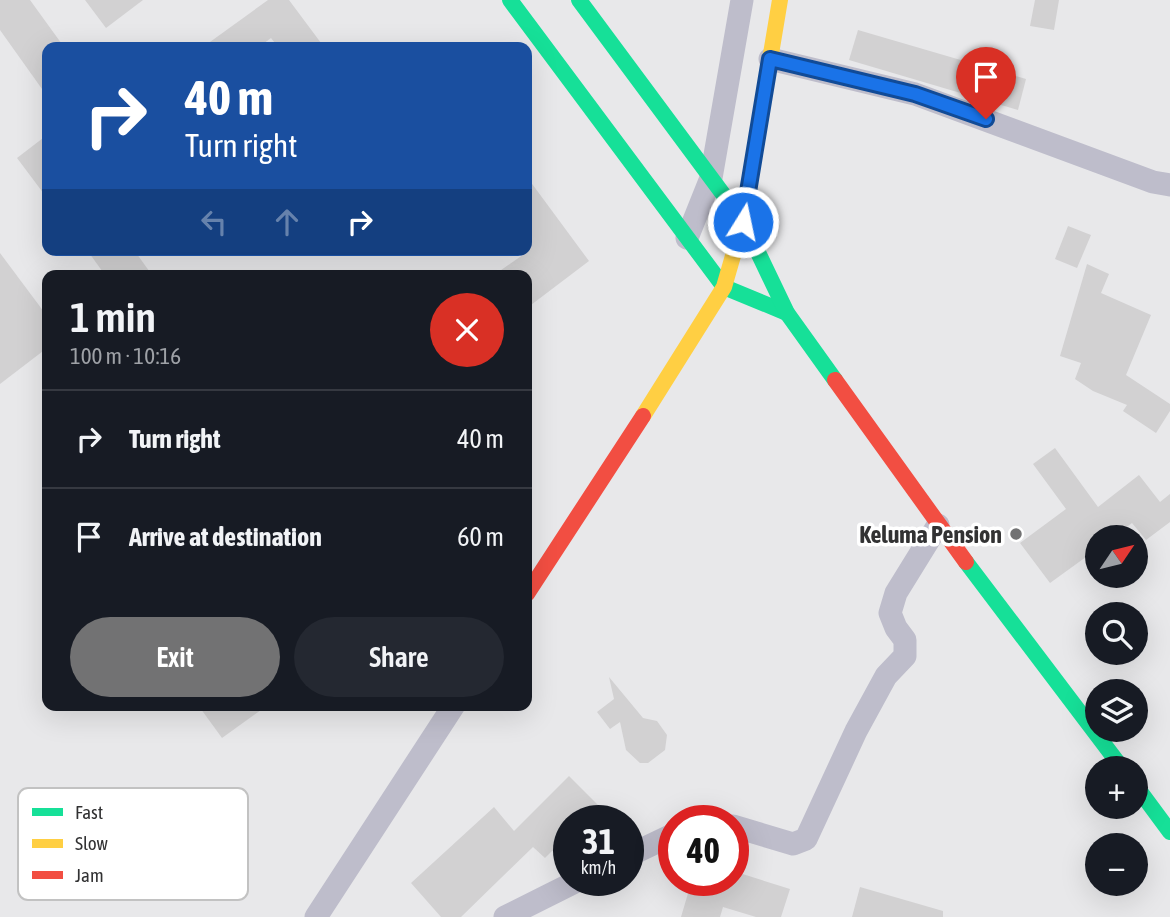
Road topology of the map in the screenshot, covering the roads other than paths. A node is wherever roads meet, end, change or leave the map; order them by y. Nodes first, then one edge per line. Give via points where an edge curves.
1 (510, 0) edge
2 (579, 0) edge
3 (742, 0) edge
4 (780, 0) edge
5 (770, 59) junction
6 (711, 178) junction
7 (1170, 185) edge
8 (743, 222) junction
9 (687, 239) junction
10 (724, 287) junction
11 (787, 313) junction
12 (938, 525) junction
13 (532, 586) edge
14 (450, 711) edge
15 (1113, 756) edge
16 (1148, 802) edge
17 (749, 831) edge
18 (1170, 832) edge
19 (553, 893) edge
20 (316, 917) edge
21 (505, 917) edge

1 - 9 main road
2 - 6 main road
3 - 6 street
4 - 5 main road
5 - 7 street via 915,94
5 - 8 main road
6 - 8 main road
6 - 9 street
8 - 10 main road
8 - 11 main road
9 - 10 main road
10 - 11 main road
10 - 13 main road
11 - 12 main road
12 - 15 main road
12 - 17 street via 896,593 890,613 905,640 905,656 886,676 862,720 806,839 793,844
14 - 20 street
16 - 18 main road
19 - 21 street

